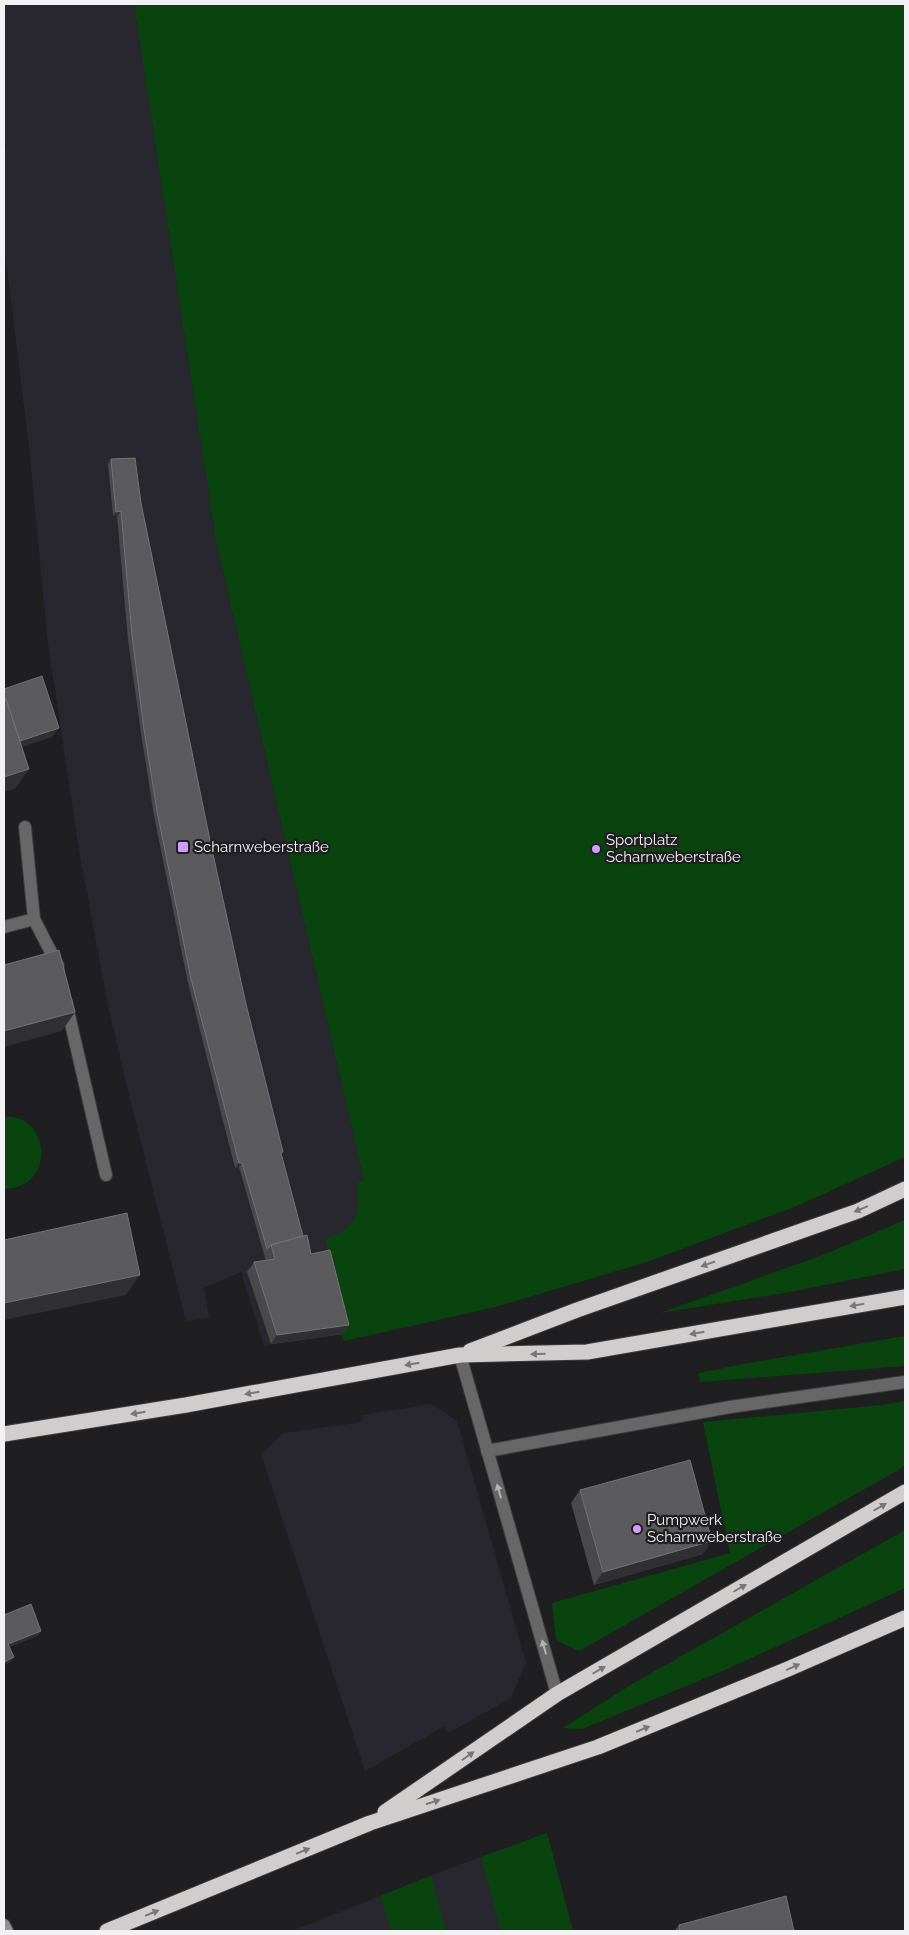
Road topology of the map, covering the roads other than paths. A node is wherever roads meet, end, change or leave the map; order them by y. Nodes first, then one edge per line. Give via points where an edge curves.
1 (25, 827) dead end
2 (34, 919) junction
3 (4, 927) edge
4 (60, 974) edge
5 (64, 993) edge
6 (106, 1175) dead end
7 (905, 1189) edge
8 (905, 1297) edge
9 (460, 1355) junction
10 (905, 1382) edge
11 (4, 1434) edge
12 (487, 1451) junction
13 (905, 1492) edge
14 (905, 1618) edge
15 (557, 1694) junction
16 (370, 1823) junction
17 (4, 1925) edge
18 (7, 1931) edge
19 (107, 1931) edge

1 - 2 lane
2 - 3 lane
2 - 4 lane
5 - 6 lane
7 -> 9 highway via 858,1211 577,1310
8 -> 9 highway via 587,1352
9 -> 11 highway
9 - 12 lane
10 - 12 lane via 730,1407
15 -> 12 lane
15 -> 13 highway
16 -> 14 highway via 598,1747 788,1670
16 -> 15 highway
19 -> 16 highway
17 - 18 main road

